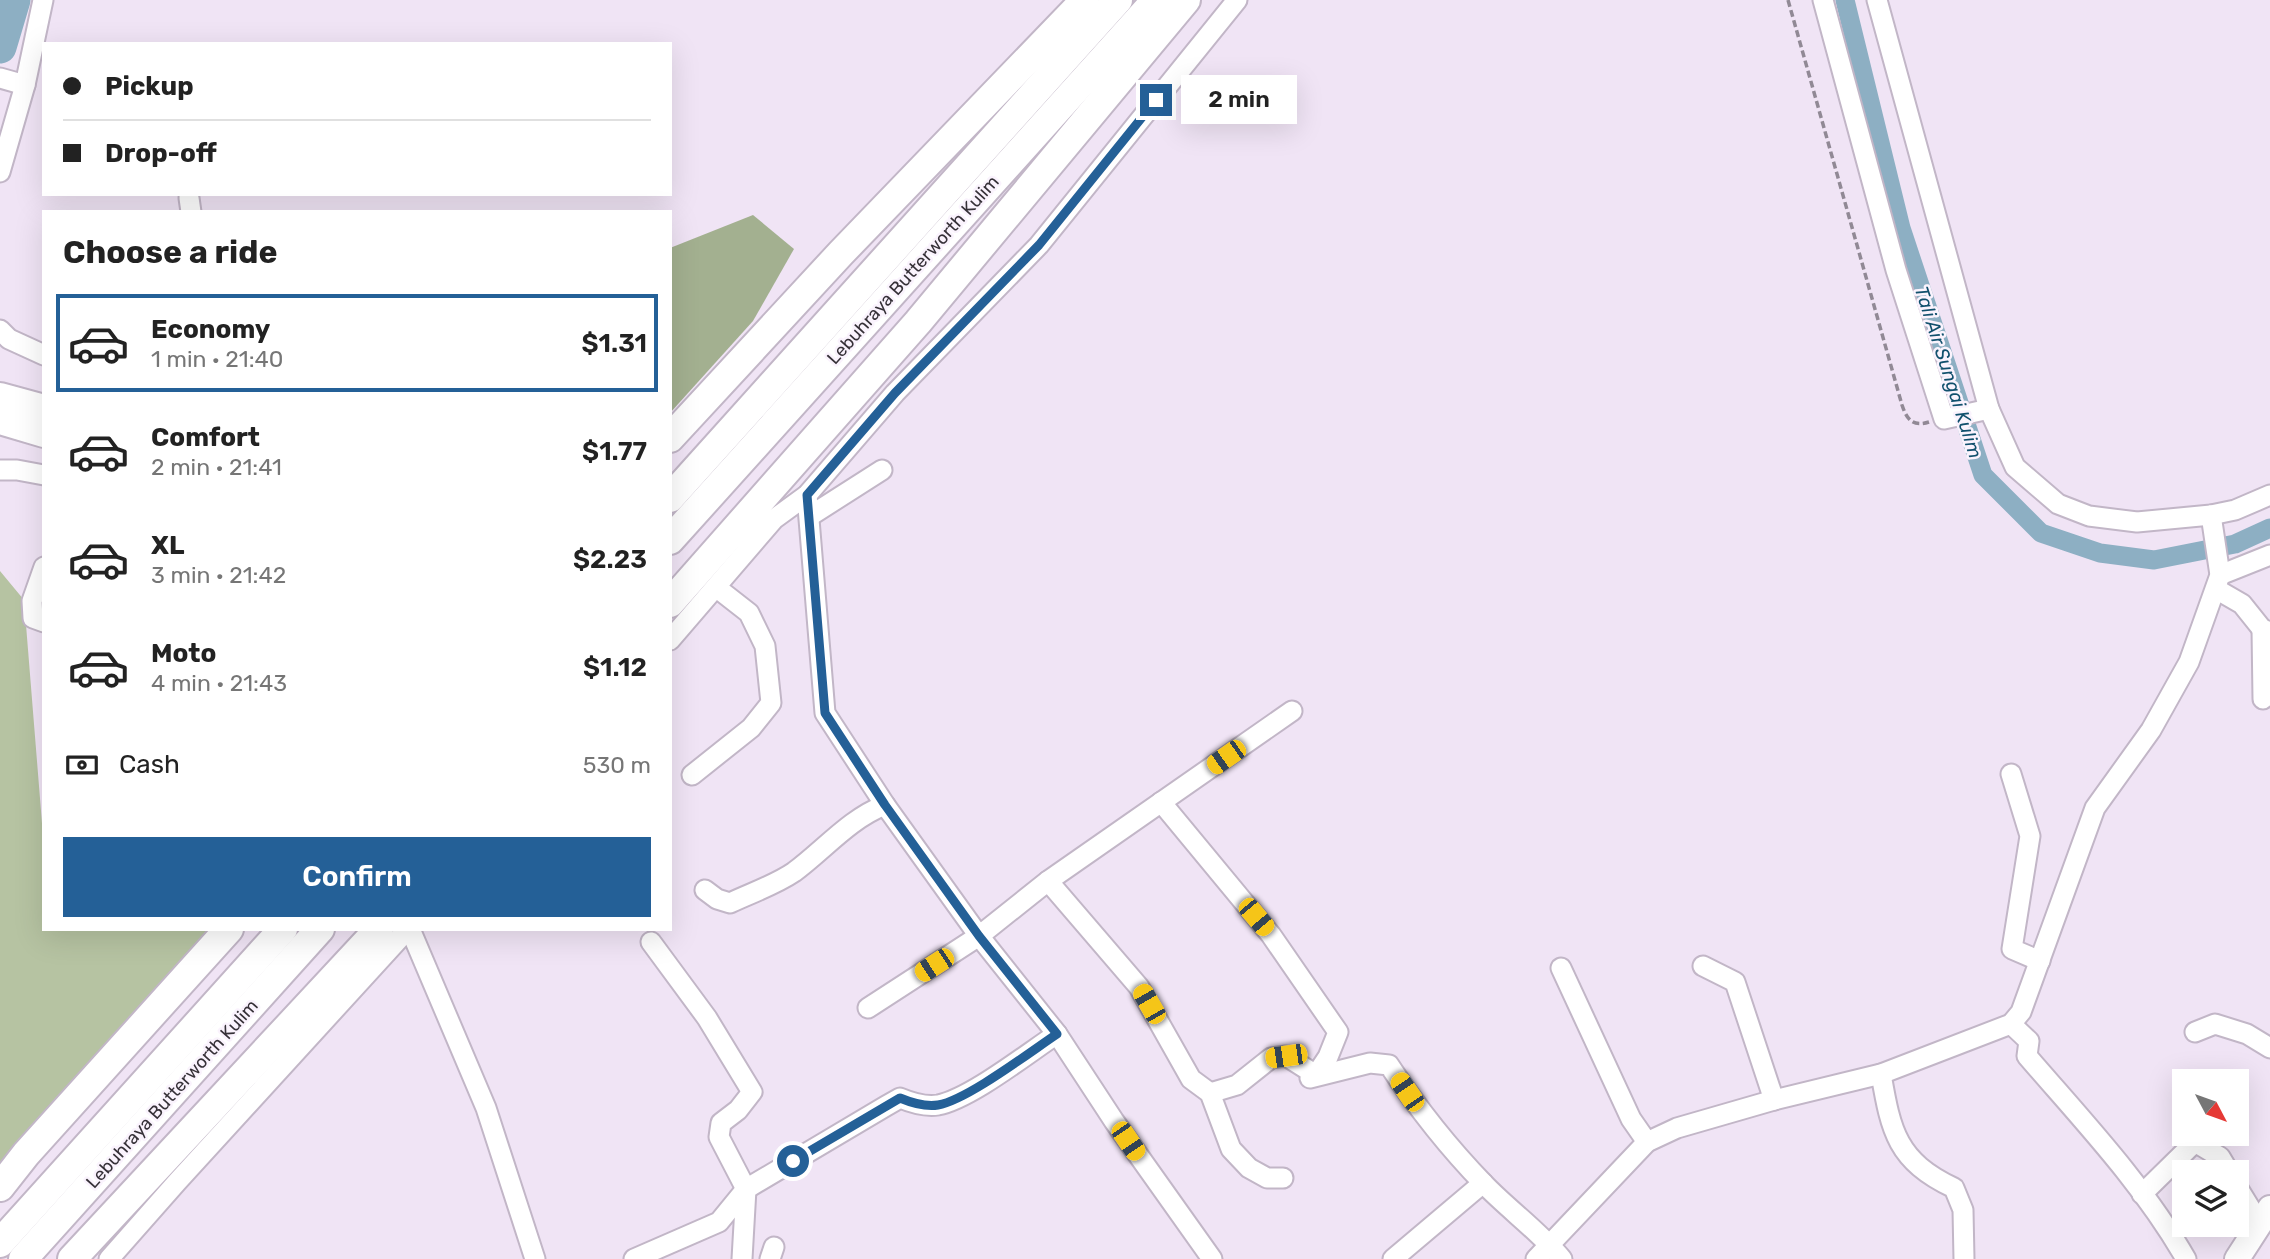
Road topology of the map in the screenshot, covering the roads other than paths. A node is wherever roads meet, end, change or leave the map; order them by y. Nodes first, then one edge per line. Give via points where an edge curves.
1 (43, 0) edge
2 (1085, 0) edge
3 (1118, 0) edge
4 (1156, 0) edge
5 (1186, 0) edge
6 (1237, 0) edge
7 (1823, 0) edge
8 (1877, 0) edge
9 (11, 81) edge
10 (0, 172) edge
11 (0, 330) edge
12 (42, 354) edge
13 (0, 397) edge
14 (42, 408) edge
15 (1982, 409) junction
16 (0, 420) edge
17 (42, 432) edge
18 (672, 436) edge
19 (0, 470) edge
20 (882, 470) dead end
21 (42, 475) edge
22 (807, 495) junction
23 (2270, 495) edge
24 (672, 496) edge
25 (810, 516) junction
26 (2211, 522) junction
27 (672, 538) edge
28 (2270, 555) edge
29 (42, 572) edge
30 (2217, 574) junction
31 (718, 588) junction
32 (672, 601) edge
33 (42, 621) edge
34 (2266, 631) edge
35 (672, 638) edge
36 (2263, 699) dead end
37 (1292, 711) dead end
38 (2011, 774) dead end
39 (692, 775) dead end
40 (1160, 802) junction
41 (885, 805) junction
42 (1048, 881) junction
43 (705, 890) dead end
44 (227, 931) edge
45 (281, 931) edge
46 (318, 931) edge
47 (377, 931) edge
48 (407, 931) edge
49 (410, 931) edge
50 (979, 936) junction
51 (651, 942) dead end
52 (2039, 961) junction
53 (1703, 966) dead end
54 (1561, 968) dead end
55 (868, 1008) dead end
56 (2011, 1024) junction
57 (2195, 1032) dead end
58 (1057, 1034) junction
59 (2270, 1048) edge
60 (1881, 1074) junction
61 (1310, 1078) junction
62 (1210, 1093) junction
63 (1774, 1100) junction
64 (1647, 1142) junction
65 (2177, 1160) edge
66 (2222, 1160) edge
67 (2172, 1165) edge
68 (1283, 1178) dead end
69 (1483, 1183) junction
70 (0, 1186) edge
71 (747, 1189) junction
72 (2142, 1194) junction
73 (2249, 1198) edge
74 (2266, 1216) edge
75 (0, 1243) edge
76 (1556, 1252) edge
77 (23, 1259) edge
78 (72, 1259) edge
79 (109, 1259) edge
80 (535, 1259) edge
81 (634, 1259) edge
82 (742, 1259) edge
83 (1212, 1259) edge
84 (1393, 1259) edge
85 (1536, 1259) edge
86 (1964, 1259) edge
87 (2186, 1259) edge
88 (2238, 1259) edge

1 - 9 street
2 - 18 highway
3 - 24 highway, Lebuhraya Butterworth Kulim
4 - 27 highway, Lebuhraya Butterworth Kulim
5 - 32 highway via 918,323
6 - 22 street via 1039,245 895,393
7 - 15 street via 1896,270 1947,418
8 - 15 street
9 - 10 street
11 - 12 street
13 - 14 highway
15 - 26 street via 2015,467 2058,504 2089,516 2137,522
16 - 17 highway
19 - 21 street
20 - 25 street
22 - 25 street
22 - 31 street via 774,519
23 - 26 street
25 - 41 street via 825,713
26 - 30 street
28 - 30 street
29 - 33 street via 32,600 33,618
30 - 34 street
30 - 52 street via 2189,662 2151,730 2095,808
31 - 35 street
31 - 39 street via 749,612 765,646 771,703 751,728
34 - 36 street
37 - 40 street
38 - 52 street via 2030,836 2012,949
40 - 42 street
40 - 61 street via 1271,935 1338,1032 1328,1058
41 - 43 street via 866,813 791,874 730,903
41 - 50 street
42 - 50 street
42 - 62 street via 1139,987 1191,1079
44 - 70 highway
45 - 75 highway, Lebuhraya Butterworth Kulim
46 - 77 highway, Lebuhraya Butterworth Kulim
47 - 78 highway
48 - 79 street
49 - 80 street via 486,1108
50 - 55 street
50 - 58 street
51 - 71 street via 707,1018 752,1092 721,1123 719,1137
52 - 56 street via 2021,1012
53 - 63 street via 1735,982
54 - 64 street via 1631,1119
56 - 60 street
56 - 72 street via 2029,1041 2027,1056
57 - 59 street via 2215,1024 2247,1034
58 - 71 street via 962,1096 938,1105 900,1098
58 - 83 street
60 - 63 street
60 - 86 street via 1898,1141 1928,1176 1954,1188 1963,1210
61 - 62 street via 1286,1056 1271,1058 1237,1085
61 - 69 street via 1370,1063 1389,1065
62 - 68 street via 1231,1149 1249,1168 1267,1178
63 - 64 street via 1677,1128
64 - 76 street
65 - 66 street via 2196,1142
67 - 72 street
69 - 76 street
69 - 84 street
71 - 81 street via 719,1222
71 - 82 street
72 - 87 street
73 - 74 street
74 - 88 main road
76 - 85 street

